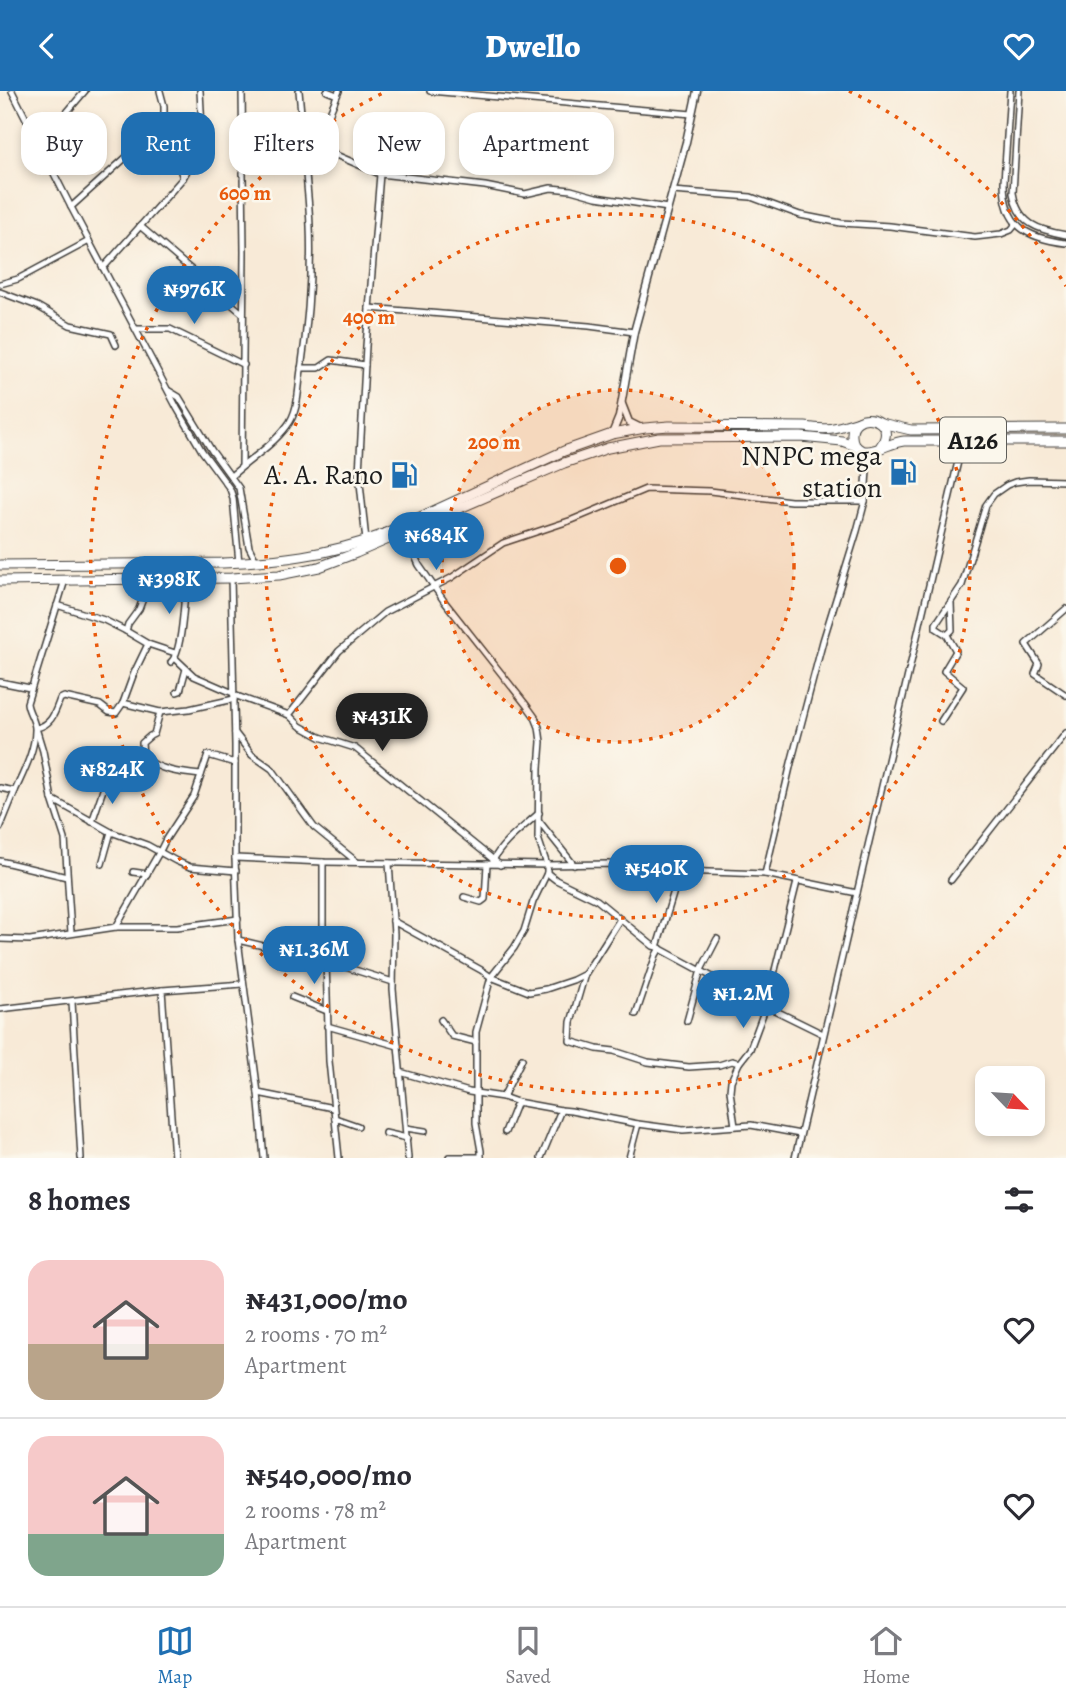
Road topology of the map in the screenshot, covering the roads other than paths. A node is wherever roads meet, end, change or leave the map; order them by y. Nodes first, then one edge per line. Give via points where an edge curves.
1 (12, 91) edge
2 (85, 91) edge
3 (160, 91) edge
4 (200, 91) edge
5 (243, 91) edge
6 (299, 91) edge
7 (327, 91) edge
8 (430, 91) edge
9 (697, 91) edge
10 (1010, 92) edge
11 (1019, 92) edge
12 (338, 93) edge
13 (22, 112) edge
14 (67, 112) edge
15 (164, 112) edge
16 (301, 112) edge
17 (330, 112) edge
18 (692, 114) junction
19 (121, 162) edge
20 (54, 175) edge
21 (182, 175) edge
22 (306, 175) edge
23 (380, 175) edge
24 (389, 175) edge
25 (183, 178) junction
26 (672, 191) junction
27 (71, 207) junction
28 (668, 208) junction
29 (1016, 225) junction
30 (140, 226) junction
31 (1066, 235) edge
32 (89, 241) junction
33 (1066, 243) edge
34 (103, 268) junction
35 (0, 284) edge
36 (0, 292) edge
37 (369, 308) junction
38 (242, 313) junction
39 (136, 329) junction
40 (634, 332) junction
41 (116, 345) dead end
42 (244, 365) junction
43 (365, 365) junction
44 (301, 369) junction
45 (169, 391) junction
46 (621, 402) junction
47 (859, 421) junction
48 (881, 423) junction
49 (645, 428) junction
50 (1066, 429) edge
51 (612, 434) junction
52 (963, 440) junction
53 (1066, 441) edge
54 (857, 447) junction
55 (878, 449) junction
56 (242, 466) junction
57 (867, 469) junction
58 (231, 476) junction
59 (1066, 481) edge
60 (864, 501) junction
61 (404, 533) junction
62 (366, 541) junction
63 (257, 562) junction
64 (239, 563) junction
65 (0, 565) edge
66 (231, 578) junction
67 (186, 579) junction
68 (65, 580) junction
69 (150, 580) junction
70 (0, 581) edge
71 (434, 587) junction
72 (951, 603) junction
73 (57, 605) junction
74 (1066, 609) edge
75 (126, 631) junction
76 (947, 635) junction
77 (148, 644) junction
78 (173, 660) junction
79 (186, 669) junction
80 (0, 682) edge
81 (30, 688) junction
82 (177, 692) dead end
83 (1066, 695) edge
84 (234, 696) junction
85 (124, 703) junction
86 (160, 712) junction
87 (289, 715) junction
88 (941, 721) dead end
89 (36, 728) junction
90 (235, 733) junction
91 (1066, 733) edge
92 (235, 763) junction
93 (201, 775) junction
94 (106, 781) dead end
95 (0, 788) edge
96 (15, 791) junction
97 (52, 799) junction
98 (539, 813) junction
99 (538, 821) junction
100 (92, 822) junction
101 (0, 828) edge
102 (111, 832) junction
103 (160, 851) junction
104 (235, 858) junction
105 (0, 860) edge
106 (323, 862) junction
107 (358, 863) junction
108 (389, 863) junction
109 (491, 863) junction
110 (102, 864) dead end
111 (547, 865) junction
112 (575, 865) junction
113 (236, 871) junction
114 (680, 871) junction
115 (134, 872) dead end
116 (547, 873) junction
117 (147, 874) junction
118 (765, 874) junction
119 (67, 877) junction
120 (951, 880) dead end
121 (797, 882) junction
122 (857, 894) junction
123 (464, 897) dead end
124 (238, 919) junction
125 (620, 919) junction
126 (393, 921) junction
127 (117, 927) junction
128 (71, 933) junction
129 (0, 939) edge
130 (717, 939) dead end
131 (239, 940) junction
132 (659, 947) junction
133 (325, 961) junction
134 (701, 970) junction
135 (585, 974) junction
136 (491, 977) junction
137 (393, 982) junction
138 (243, 984) junction
139 (162, 990) junction
140 (292, 997) dead end
141 (72, 1002) junction
142 (766, 1006) junction
143 (0, 1009) edge
144 (327, 1011) junction
145 (636, 1014) dead end
146 (441, 1020) dead end
147 (687, 1021) dead end
148 (327, 1026) junction
149 (823, 1034) junction
150 (476, 1042) junction
151 (398, 1046) junction
152 (522, 1059) dead end
153 (739, 1063) junction
154 (400, 1072) junction
155 (258, 1093) junction
156 (475, 1093) junction
157 (503, 1097) junction
158 (517, 1102) junction
159 (333, 1108) junction
160 (561, 1110) junction
161 (335, 1118) junction
162 (638, 1124) junction
163 (358, 1126) dead end
164 (735, 1126) junction
165 (406, 1128) junction
166 (425, 1131) dead end
167 (505, 1132) dead end
168 (385, 1133) dead end
169 (800, 1133) junction
170 (407, 1138) junction
171 (449, 1157) edge
172 (81, 1158) edge
173 (174, 1158) edge
174 (264, 1158) edge
175 (339, 1158) edge
176 (408, 1158) edge
177 (481, 1158) edge
178 (541, 1158) edge
179 (629, 1158) edge
180 (794, 1158) edge

1 - 13 street
2 - 14 street
3 - 15 street
4 - 25 street via 201,142
5 - 38 street
6 - 16 street
7 - 12 street
8 - 18 street
9 - 18 street
10 - 11 street
10 - 29 street via 1004,190
11 - 31 street via 1013,193 1017,208 1034,226
12 - 17 street
18 - 26 street
19 - 27 street
20 - 27 street
21 - 25 street
22 - 44 street via 311,279
23 - 37 street
24 - 28 street via 525,194 551,188 571,190
25 - 30 street
26 - 28 street
26 - 29 street via 751,197 800,215 841,223 975,237 1001,235
27 - 32 street
28 - 40 street
29 - 33 street via 1035,237
30 - 34 street
30 - 38 street
32 - 34 street
32 - 35 street
34 - 39 street
36 - 41 street via 70,325 111,334
37 - 40 street
37 - 43 street
38 - 42 street
39 - 42 street via 170,329
39 - 45 street
40 - 46 street
42 - 56 street
43 - 44 street via 331,360 319,368
43 - 62 street via 359,473
44 - 56 street via 293,417
45 - 58 street via 178,397
45 - 64 street via 202,451 230,489
46 - 49 street via 629,422
46 - 51 street
47 - 48 highway, A126 via 873,418
47 - 49 highway, A126 via 824,430 792,426
47 - 54 highway via 852,433
48 - 50 highway, A126 via 911,430
48 - 55 highway via 886,433
49 - 51 highway, A126
51 - 62 highway, A126 via 564,451
52 - 53 highway, A126
52 - 55 highway, A126 via 904,441
52 - 122 street
54 - 55 highway, A126
54 - 57 street
54 - 61 highway, A126 via 801,437 687,437 608,447
55 - 57 street
56 - 58 street
57 - 60 street
58 - 63 street via 241,493
59 - 72 street via 1015,482 994,493 986,505 962,585
60 - 71 street via 791,501 646,489 503,543
60 - 118 street via 823,641
61 - 66 highway, A126 via 318,567
61 - 71 street
62 - 63 highway, A126
63 - 64 highway, A126
64 - 65 highway, A126
66 - 67 highway, A126
66 - 84 street
67 - 69 highway, A126
67 - 78 street via 181,633
68 - 69 highway, A126
68 - 70 highway, A126
68 - 73 street
69 - 75 street
71 - 87 street via 385,612 339,651
71 - 98 street via 535,717 541,742
72 - 76 street via 952,630
72 - 76 street via 936,624
73 - 75 street
73 - 81 street
74 - 83 street via 1026,644 1040,664 1035,674
75 - 77 street
76 - 88 street via 956,651 944,671 963,687
77 - 78 street via 175,653
77 - 85 street
78 - 79 street
79 - 82 street
79 - 84 street
80 - 81 street
81 - 89 street via 27,710
84 - 86 street
84 - 87 street
84 - 90 street
85 - 86 street
85 - 89 street via 116,713 62,697 49,722
86 - 93 street via 154,734 142,743 143,757 168,770
87 - 109 street via 320,737 355,748
89 - 96 street
89 - 97 street
90 - 92 street
90 - 107 street via 252,755 272,769 314,827
91 - 120 street
92 - 93 street via 208,755
92 - 104 street
93 - 103 street via 194,796
94 - 100 street
95 - 96 street
96 - 101 street
97 - 100 street
97 - 119 street via 65,839
98 - 99 street
98 - 109 street
99 - 111 street
99 - 112 street
100 - 102 street
102 - 103 street
102 - 110 street
103 - 113 street via 190,867
103 - 117 street
104 - 106 street
104 - 113 street
105 - 119 street
106 - 107 street
106 - 133 street
107 - 108 street
108 - 109 street
108 - 126 street
109 - 111 street
109 - 123 street via 485,899
111 - 112 street
111 - 116 street
112 - 114 street
113 - 124 street
114 - 118 street
114 - 132 street
115 - 117 street
116 - 125 street via 597,900
116 - 136 street via 514,948
117 - 127 street
118 - 121 street
119 - 128 street
121 - 122 street
121 - 142 street
122 - 149 street
124 - 127 street via 177,927
124 - 131 street
125 - 132 street
125 - 135 street
126 - 136 street
126 - 137 street
127 - 128 street
128 - 129 street via 30,940
130 - 134 street
131 - 133 street
131 - 138 street
132 - 134 street
132 - 145 street
133 - 137 street
133 - 144 street
134 - 142 street
134 - 147 street
135 - 136 street via 529,992
135 - 153 street via 570,1041 648,1062 689,1067
136 - 150 street
137 - 151 street
138 - 139 street
138 - 155 street
139 - 141 street
139 - 173 street
140 - 144 street
141 - 143 street
141 - 172 street
142 - 149 street
142 - 153 street via 750,1049
144 - 148 street
146 - 150 street via 452,1036
148 - 151 street
148 - 159 street
149 - 169 street
150 - 156 street
151 - 154 street
152 - 157 street
153 - 164 street via 730,1091
154 - 156 street
154 - 165 street
155 - 159 street
155 - 174 street
156 - 157 street
156 - 177 street
157 - 158 street
158 - 160 street
158 - 167 street
159 - 161 street
160 - 162 street
160 - 178 street
161 - 163 street
161 - 175 street
162 - 164 street via 683,1131
162 - 179 street
164 - 169 street
165 - 166 street
165 - 170 street
168 - 170 street
169 - 180 street
170 - 176 street
171 - 177 street

